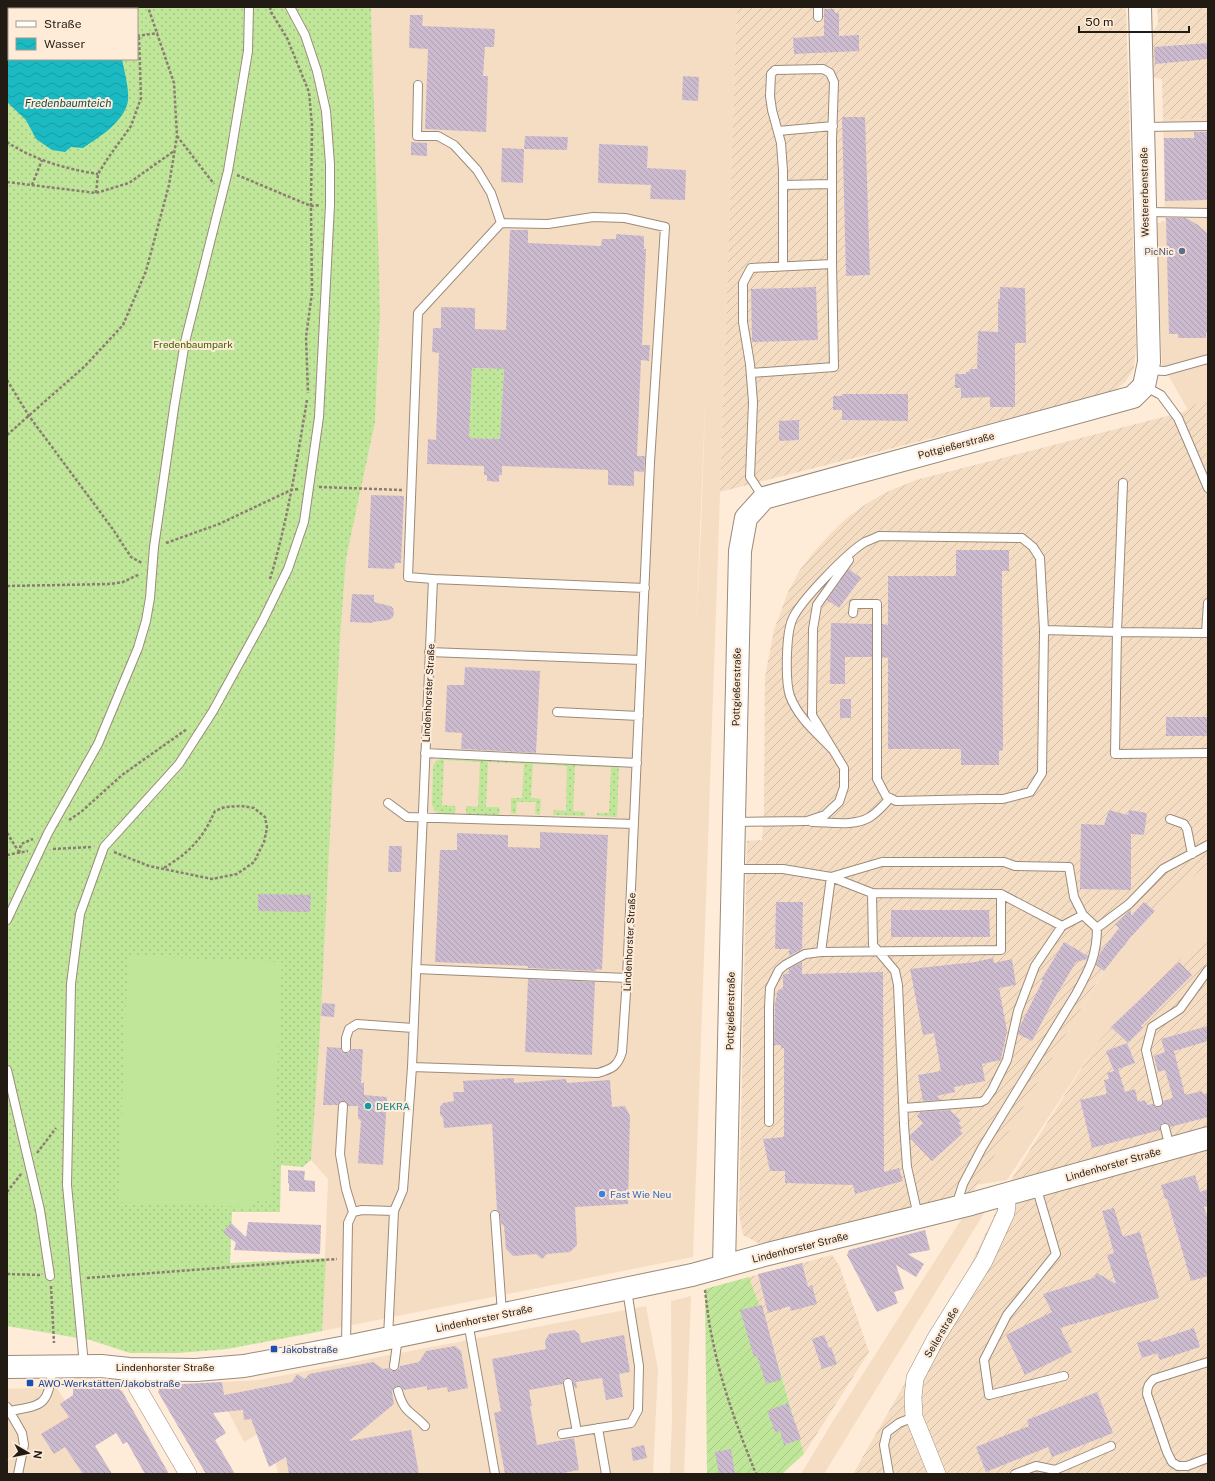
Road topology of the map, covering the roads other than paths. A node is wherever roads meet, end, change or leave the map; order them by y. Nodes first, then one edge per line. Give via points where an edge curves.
1 (249, 7) edge
2 (290, 7) edge
3 (818, 7) edge
4 (1140, 7) edge
5 (818, 18) dead end
6 (418, 85) dead end
7 (832, 126) junction
8 (1208, 126) edge
9 (1143, 127) junction
10 (778, 131) junction
11 (832, 184) junction
12 (783, 185) junction
13 (1145, 212) junction
14 (1208, 213) edge
15 (501, 223) junction
16 (832, 264) junction
17 (783, 266) junction
18 (1208, 359) edge
19 (751, 373) junction
20 (1141, 384) junction
21 (1123, 483) dead end
22 (1208, 487) edge
23 (764, 498) junction
24 (855, 551) junction
25 (434, 579) junction
26 (645, 588) junction
27 (1208, 603) edge
28 (853, 613) dead end
29 (1044, 630) junction
30 (1118, 632) junction
31 (1207, 633) edge
32 (429, 652) junction
33 (642, 660) junction
34 (557, 712) dead end
35 (639, 716) junction
36 (834, 751) junction
37 (425, 753) junction
38 (1208, 753) edge
39 (637, 763) junction
40 (890, 798) junction
41 (388, 803) dead end
42 (422, 818) junction
43 (1170, 819) dead end
44 (807, 821) junction
45 (733, 822) junction
46 (634, 824) junction
47 (1208, 845) edge
48 (1192, 854) junction
49 (733, 869) junction
50 (831, 877) junction
51 (872, 893) junction
52 (1001, 894) junction
53 (1083, 915) junction
54 (7, 920) edge
55 (1062, 926) junction
56 (1097, 928) junction
57 (821, 952) junction
58 (878, 952) junction
59 (416, 969) junction
60 (1208, 970) edge
61 (627, 978) junction
62 (413, 1028) junction
63 (346, 1048) dead end
64 (412, 1067) junction
65 (7, 1070) edge
66 (1158, 1102) dead end
67 (343, 1106) dead end
68 (904, 1108) junction
69 (769, 1122) dead end
70 (1208, 1138) edge
71 (1036, 1186) junction
72 (1005, 1195) junction
73 (955, 1208) junction
74 (394, 1211) junction
75 (353, 1212) junction
76 (495, 1215) dead end
77 (918, 1217) junction
78 (724, 1266) junction
79 (50, 1276) road end
80 (626, 1290) junction
81 (502, 1314) junction
82 (468, 1322) junction
83 (393, 1338) junction
84 (346, 1347) junction
85 (1208, 1362) edge
86 (84, 1366) junction
87 (394, 1366) dead end
88 (7, 1367) edge
89 (53, 1367) junction
90 (1064, 1376) dead end
91 (568, 1383) dead end
92 (137, 1387) dead end
93 (398, 1391) dead end
94 (8, 1409) edge
95 (914, 1418) junction
96 (425, 1426) dead end
97 (598, 1428) junction
98 (577, 1432) junction
99 (562, 1434) dead end
100 (1111, 1446) dead end
101 (1208, 1458) edge
102 (18, 1474) edge
103 (188, 1474) edge
104 (495, 1474) edge
105 (606, 1474) edge
106 (889, 1474) edge
107 (937, 1474) edge
108 (1015, 1474) edge

1 - 54 lane via 248,51 228,170 185,342 154,547 150,598 138,648 98,744 48,833
2 - 86 lane via 305,35 317,71 326,112 330,164 320,417 310,487 304,522 288,569 263,620 213,711 179,764 104,847 80,914 71,984 67,1185
3 - 5 lane
4 - 9 street, Westererbenstraße
6 - 15 lane via 417,136 438,136 454,145 477,170 491,193
7 - 10 lane
7 - 10 lane via 834,82 830,73 823,69 775,70 771,74 770,96
7 - 11 lane
8 - 9 lane
9 - 13 street, Westererbenstraße
10 - 12 lane
11 - 12 lane
11 - 16 lane
12 - 17 lane
13 - 14 lane
13 - 20 street, Westererbenstraße via 1149,362
15 - 25 lane via 418,313 408,578
15 - 26 lane, Lindenhorster Straße via 548,224 593,217 625,218 665,227
16 - 17 lane
16 - 19 lane via 834,366
17 - 19 lane via 751,268 743,283 744,322
18 - 20 lane via 1165,370
19 - 23 lane via 753,402 750,477
20 - 22 lane via 1160,395 1178,418
20 - 23 street, Pottgießerstraße
21 - 30 lane
23 - 45 street, Pottgießerstraße via 746,518 740,551
24 - 29 lane via 865,542 879,536 1022,538 1033,547 1040,558
24 - 36 lane via 817,605 813,629 812,715
24 - 36 lane via 825,578 792,619 788,635 790,696 799,714
25 - 26 lane
25 - 32 lane, Lindenhorster Straße
26 - 33 lane, Lindenhorster Straße
27 - 31 lane
28 - 40 lane via 854,604 877,604 877,779 886,796
29 - 30 lane
29 - 40 lane via 1042,773 1030,792 1003,799 896,801
30 - 31 lane
30 - 38 lane via 1115,754
32 - 33 lane
32 - 37 lane, Lindenhorster Straße
33 - 35 lane, Lindenhorster Straße
34 - 35 lane
35 - 39 lane, Lindenhorster Straße
36 - 44 lane via 844,768 844,787 839,802 825,815
37 - 39 lane
37 - 42 lane, Lindenhorster Straße
39 - 46 lane, Lindenhorster Straße
40 - 44 lane via 869,818 854,823
41 - 42 lane via 407,817
42 - 46 lane
42 - 59 lane, Lindenhorster Straße
43 - 48 lane via 1184,824
44 - 45 lane
45 - 49 street, Pottgießerstraße
46 - 61 lane, Lindenhorster Straße
47 - 48 lane
48 - 56 lane via 1163,869 1129,904
49 - 50 lane via 783,869
49 - 78 street, Pottgießerstraße
50 - 51 lane
50 - 53 lane via 882,862 1004,862 1015,866 1069,867 1074,897
50 - 57 lane
51 - 52 lane
51 - 58 lane via 873,945
52 - 55 lane
52 - 58 lane via 1001,950
53 - 55 lane
53 - 56 lane
55 - 68 lane via 1035,966 1018,1011 1007,1060 985,1100
56 - 73 lane via 1093,962 1087,974 982,1148 963,1184
57 - 58 lane
57 - 69 lane via 805,954 785,965 779,970 770,988
58 - 68 lane via 895,971 898,985
59 - 61 lane
59 - 62 lane, Lindenhorster Straße
60 - 66 lane via 1180,1009 1152,1027 1146,1050
61 - 64 lane, Lindenhorster Straße via 622,1052 619,1061 609,1070 598,1073
62 - 63 lane via 357,1024 349,1029
62 - 64 lane, Lindenhorster Straße
64 - 74 lane, Lindenhorster Straße via 402,1190
65 - 79 lane via 40,1210
67 - 75 lane via 340,1154
68 - 77 lane via 907,1167
70 - 71 street, Lindenhorster Straße via 1168,1138
71 - 72 street, Lindenhorster Straße
71 - 90 lane via 1056,1254 1007,1315 984,1360 989,1394
72 - 73 street, Lindenhorster Straße
72 - 95 street, Seilerstraße via 1006,1213 984,1261 914,1378
73 - 77 street, Lindenhorster Straße
74 - 75 lane
74 - 83 lane, Lindenhorster Straße
75 - 84 lane via 348,1223
76 - 81 lane
77 - 78 street, Lindenhorster Straße
78 - 80 street, Lindenhorster Straße via 692,1276
80 - 81 street, Lindenhorster Straße
80 - 97 lane via 639,1366 638,1410 631,1423
81 - 82 street, Lindenhorster Straße
82 - 83 street, Lindenhorster Straße
82 - 104 lane
83 - 84 street, Lindenhorster Straße
83 - 87 lane
84 - 86 street, Lindenhorster Straße via 244,1366 196,1370
85 - 101 lane via 1154,1379 1147,1389 1154,1416 1172,1462 1178,1466 1187,1466
86 - 89 street, Lindenhorster Straße
88 - 89 street, Lindenhorster Straße
89 - 94 lane via 45,1399 39,1405
91 - 98 lane
92 - 103 street
93 - 96 lane via 401,1403
94 - 102 lane via 22,1433 24,1445
95 - 106 lane via 899,1423 887,1432 884,1446
95 - 107 street, Seilerstraße
97 - 98 lane
97 - 105 lane
98 - 99 lane
100 - 108 lane via 1055,1470 1036,1466

